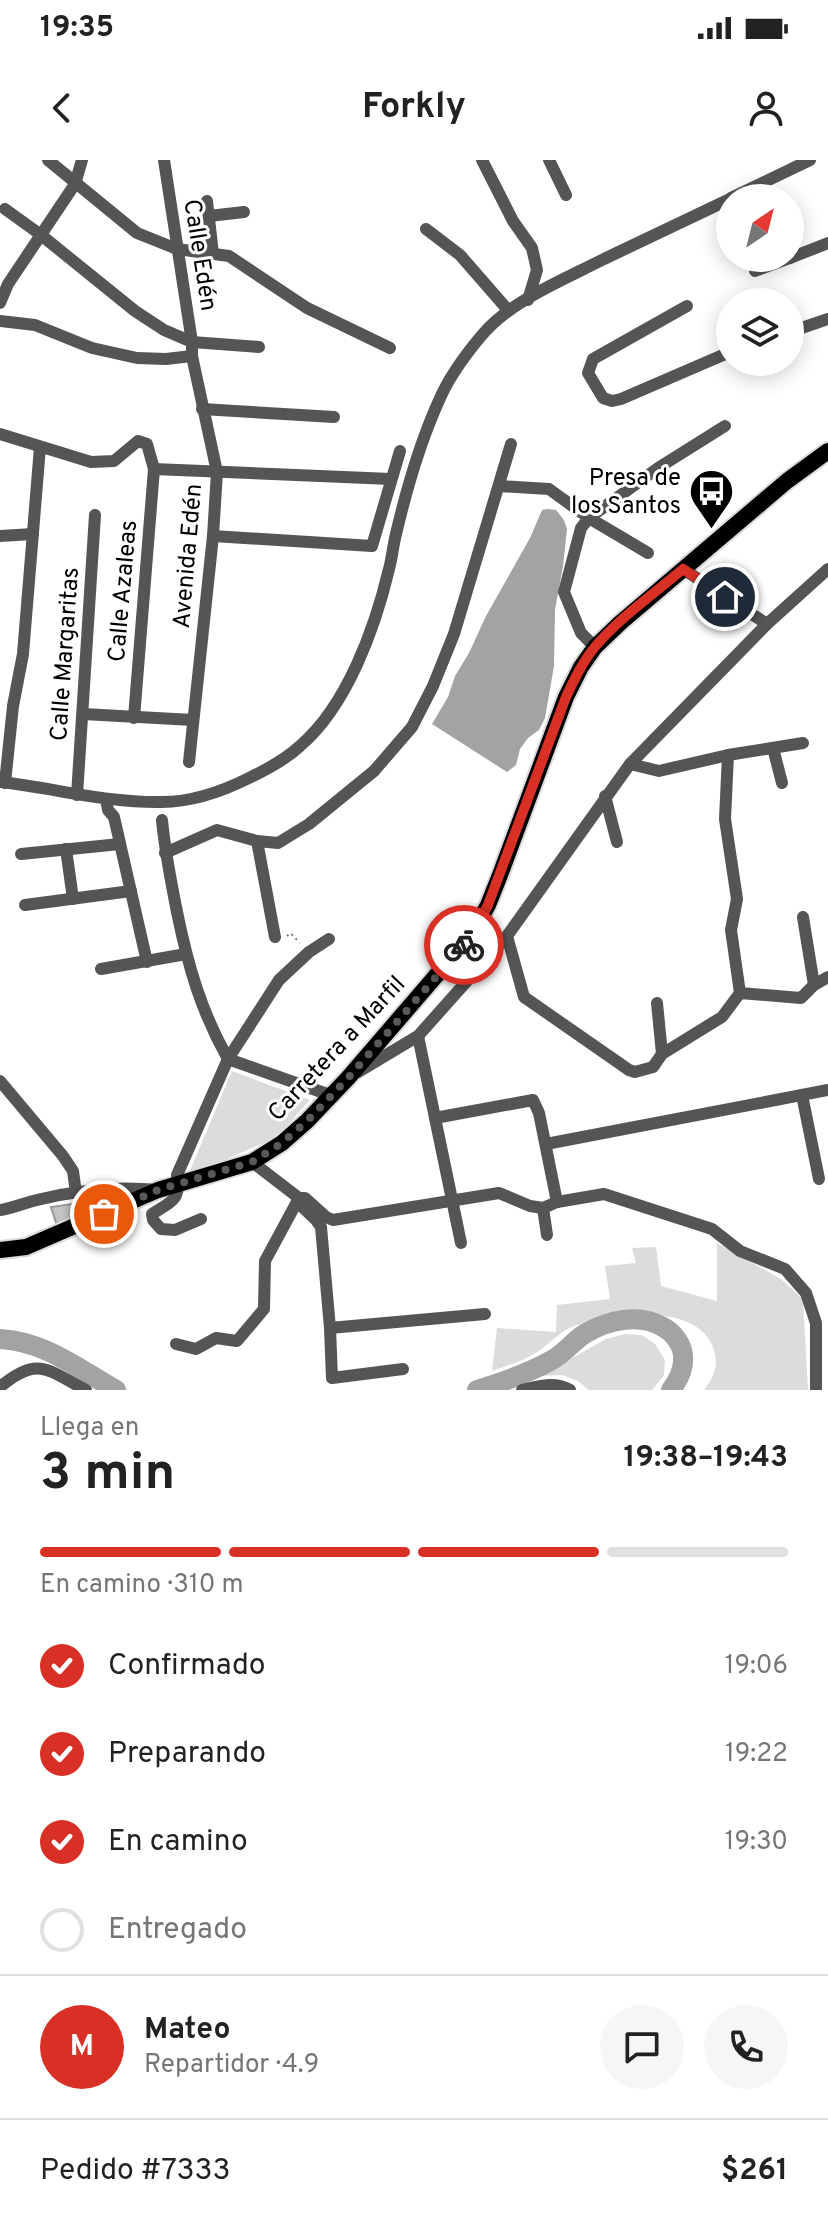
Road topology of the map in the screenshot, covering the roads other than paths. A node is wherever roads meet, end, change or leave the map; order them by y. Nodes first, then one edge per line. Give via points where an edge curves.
1 (48, 160) edge
2 (82, 160) edge
3 (164, 160) edge
4 (482, 160) edge
5 (549, 160) edge
6 (810, 160) edge
7 (75, 184) junction
8 (760, 184) edge
9 (566, 195) dead end
10 (207, 201) dead end
11 (716, 205) edge
12 (5, 209) dead end
13 (244, 212) dead end
14 (209, 216) junction
15 (426, 229) dead end
16 (41, 235) junction
17 (828, 243) edge
18 (177, 249) junction
19 (804, 252) edge
20 (213, 254) junction
21 (4, 282) edge
22 (528, 300) junction
23 (0, 303) edge
24 (687, 306) dead end
25 (508, 310) junction
26 (828, 319) edge
27 (0, 321) edge
28 (804, 327) edge
29 (192, 342) junction
30 (259, 347) dead end
31 (390, 348) dead end
32 (192, 356) junction
33 (716, 358) edge
34 (202, 409) junction
35 (334, 417) dead end
36 (725, 426) dead end
37 (0, 434) edge
38 (511, 444) dead end
39 (40, 447) junction
40 (400, 451) dead end
41 (828, 451) edge
42 (154, 469) junction
43 (217, 472) junction
44 (391, 479) junction
45 (499, 486) junction
46 (95, 515) dead end
47 (589, 518) junction
48 (33, 534) junction
49 (0, 536) edge
50 (213, 536) junction
51 (648, 553) dead end
52 (683, 569) junction
53 (828, 569) edge
54 (767, 624) junction
55 (595, 647) junction
56 (83, 714) junction
57 (134, 718) junction
58 (193, 720) junction
59 (803, 743) dead end
60 (773, 748) junction
61 (728, 755) junction
62 (189, 762) dead end
63 (630, 764) junction
64 (3, 782) edge
65 (782, 783) dead end
66 (77, 795) junction
67 (605, 796) junction
68 (106, 799) junction
69 (162, 820) dead end
70 (257, 841) junction
71 (617, 842) dead end
72 (120, 844) junction
73 (66, 849) junction
74 (165, 853) junction
75 (21, 854) dead end
76 (131, 891) junction
77 (73, 899) junction
78 (25, 905) dead end
79 (803, 917) dead end
80 (507, 936) junction
81 (275, 937) road end
82 (329, 939) dead end
83 (186, 954) junction
84 (147, 962) junction
85 (101, 969) dead end
86 (441, 970) junction
87 (828, 977) edge
88 (814, 985) junction
89 (460, 989) junction
90 (740, 993) junction
91 (657, 1003) dead end
92 (418, 1036) junction
93 (662, 1054) junction
94 (228, 1059) junction
95 (348, 1078) junction
96 (0, 1081) edge
97 (828, 1090) edge
98 (330, 1095) junction
99 (802, 1095) junction
100 (435, 1118) junction
101 (546, 1144) junction
102 (252, 1162) junction
103 (819, 1179) dead end
104 (178, 1183) junction
105 (158, 1190) junction
106 (76, 1193) junction
107 (298, 1200) junction
108 (453, 1200) junction
109 (557, 1202) junction
110 (543, 1208) junction
111 (0, 1210) edge
112 (201, 1219) dead end
113 (547, 1235) dead end
114 (461, 1243) dead end
115 (0, 1250) edge
116 (485, 1314) dead end
117 (330, 1328) junction
118 (176, 1344) dead end
119 (403, 1369) dead end
120 (0, 1387) edge
121 (86, 1390) edge
122 (522, 1390) edge
123 (570, 1390) edge
124 (816, 1390) edge

1 - 7 street
2 - 7 street
3 - 18 street, Calle Edén
4 - 22 street via 532,248 537,270
5 - 9 street
6 - 8 street
7 - 16 street
7 - 18 street via 137,233
10 - 14 street
11 - 22 street
12 - 16 street
13 - 14 street
14 - 20 street
15 - 25 street via 460,255
16 - 21 street
16 - 29 street via 135,311
17 - 19 street
18 - 20 street
18 - 29 street, Calle Edén
20 - 31 street via 229,256 307,308
21 - 23 street
22 - 25 street
24 - 33 street via 593,359 588,373 603,398 612,401
25 - 68 street via 484,333 442,394 410,480 375,618 356,666 324,720 274,766 207,796 165,803
26 - 28 street
27 - 32 street via 35,325 92,348 137,358
29 - 30 street
29 - 32 street, Calle Edén
32 - 34 street, Avenida Edén
34 - 35 street
34 - 43 street, Avenida Edén
36 - 47 street
37 - 39 street
38 - 45 street
39 - 42 street via 91,462 114,461 138,441 147,444
39 - 48 street
40 - 44 street
41 - 52 main road, Carretera a Marfil
42 - 43 street
42 - 57 street, Calle Azaleas
43 - 44 street
43 - 50 street, Avenida Edén
44 - 50 street via 372,546
45 - 47 street via 549,489
45 - 70 street via 454,634 412,727 374,771 309,824 278,843
46 - 56 street, Calle Margaritas
47 - 51 street
47 - 55 street via 581,528 564,592 581,633
48 - 49 street
48 - 64 street via 23,654
50 - 58 street, Avenida Edén
52 - 54 street
52 - 55 main road, Carretera a Marfil
53 - 54 street
54 - 63 street
55 - 86 main road, Carretera a Marfil via 566,697 488,905 472,934
56 - 57 street
56 - 66 street, Calle Margaritas
57 - 58 street
58 - 62 street, Avenida Edén
59 - 60 street
60 - 61 street
60 - 65 street
61 - 63 street via 659,771
61 - 90 street via 725,819 737,899 731,930
63 - 67 street
64 - 66 street
66 - 68 street
67 - 71 street
67 - 80 street
68 - 72 street
69 - 74 street
70 - 74 street via 217,830
70 - 81 street
72 - 73 street
72 - 76 street
73 - 75 street
73 - 77 street
74 - 83 street
76 - 77 street
76 - 84 street
77 - 78 street
79 - 88 street
80 - 89 street
80 - 93 street via 524,997 629,1070 653,1067
82 - 94 street via 279,980
83 - 84 street
83 - 94 street via 210,1028
84 - 85 street
86 - 89 street
86 - 95 main road, Carretera a Marfil
87 - 88 street
88 - 90 street via 801,998
89 - 92 street
90 - 93 street via 722,1017
91 - 93 street
92 - 95 street
92 - 100 street
94 - 98 street
94 - 104 street
95 - 98 main road, Carretera a Marfil
96 - 106 street via 63,1156 73,1171
97 - 99 street
98 - 102 main road, Carretera a Marfil via 282,1143
99 - 101 street
99 - 103 street
100 - 101 street via 533,1100
100 - 108 street
101 - 109 street
102 - 104 main road, Carretera a Marfil
102 - 107 street
104 - 105 main road, Carretera a Marfil
104 - 112 street via 174,1200 152,1214 153,1220 161,1229 175,1230
105 - 106 street via 127,1186
105 - 115 main road, Carretera a Marfil via 50,1238
106 - 111 street
107 - 108 street via 305,1198 333,1220
107 - 117 street via 321,1227
107 - 118 street via 265,1261 264,1309 237,1341 216,1338 196,1349
108 - 110 street via 499,1193
108 - 114 street
109 - 110 street
109 - 124 street via 604,1194 712,1229 740,1251 785,1269 806,1293 816,1323
110 - 113 street
116 - 117 street
117 - 119 street via 332,1378
120 - 121 street via 34,1368
122 - 123 street via 543,1385

